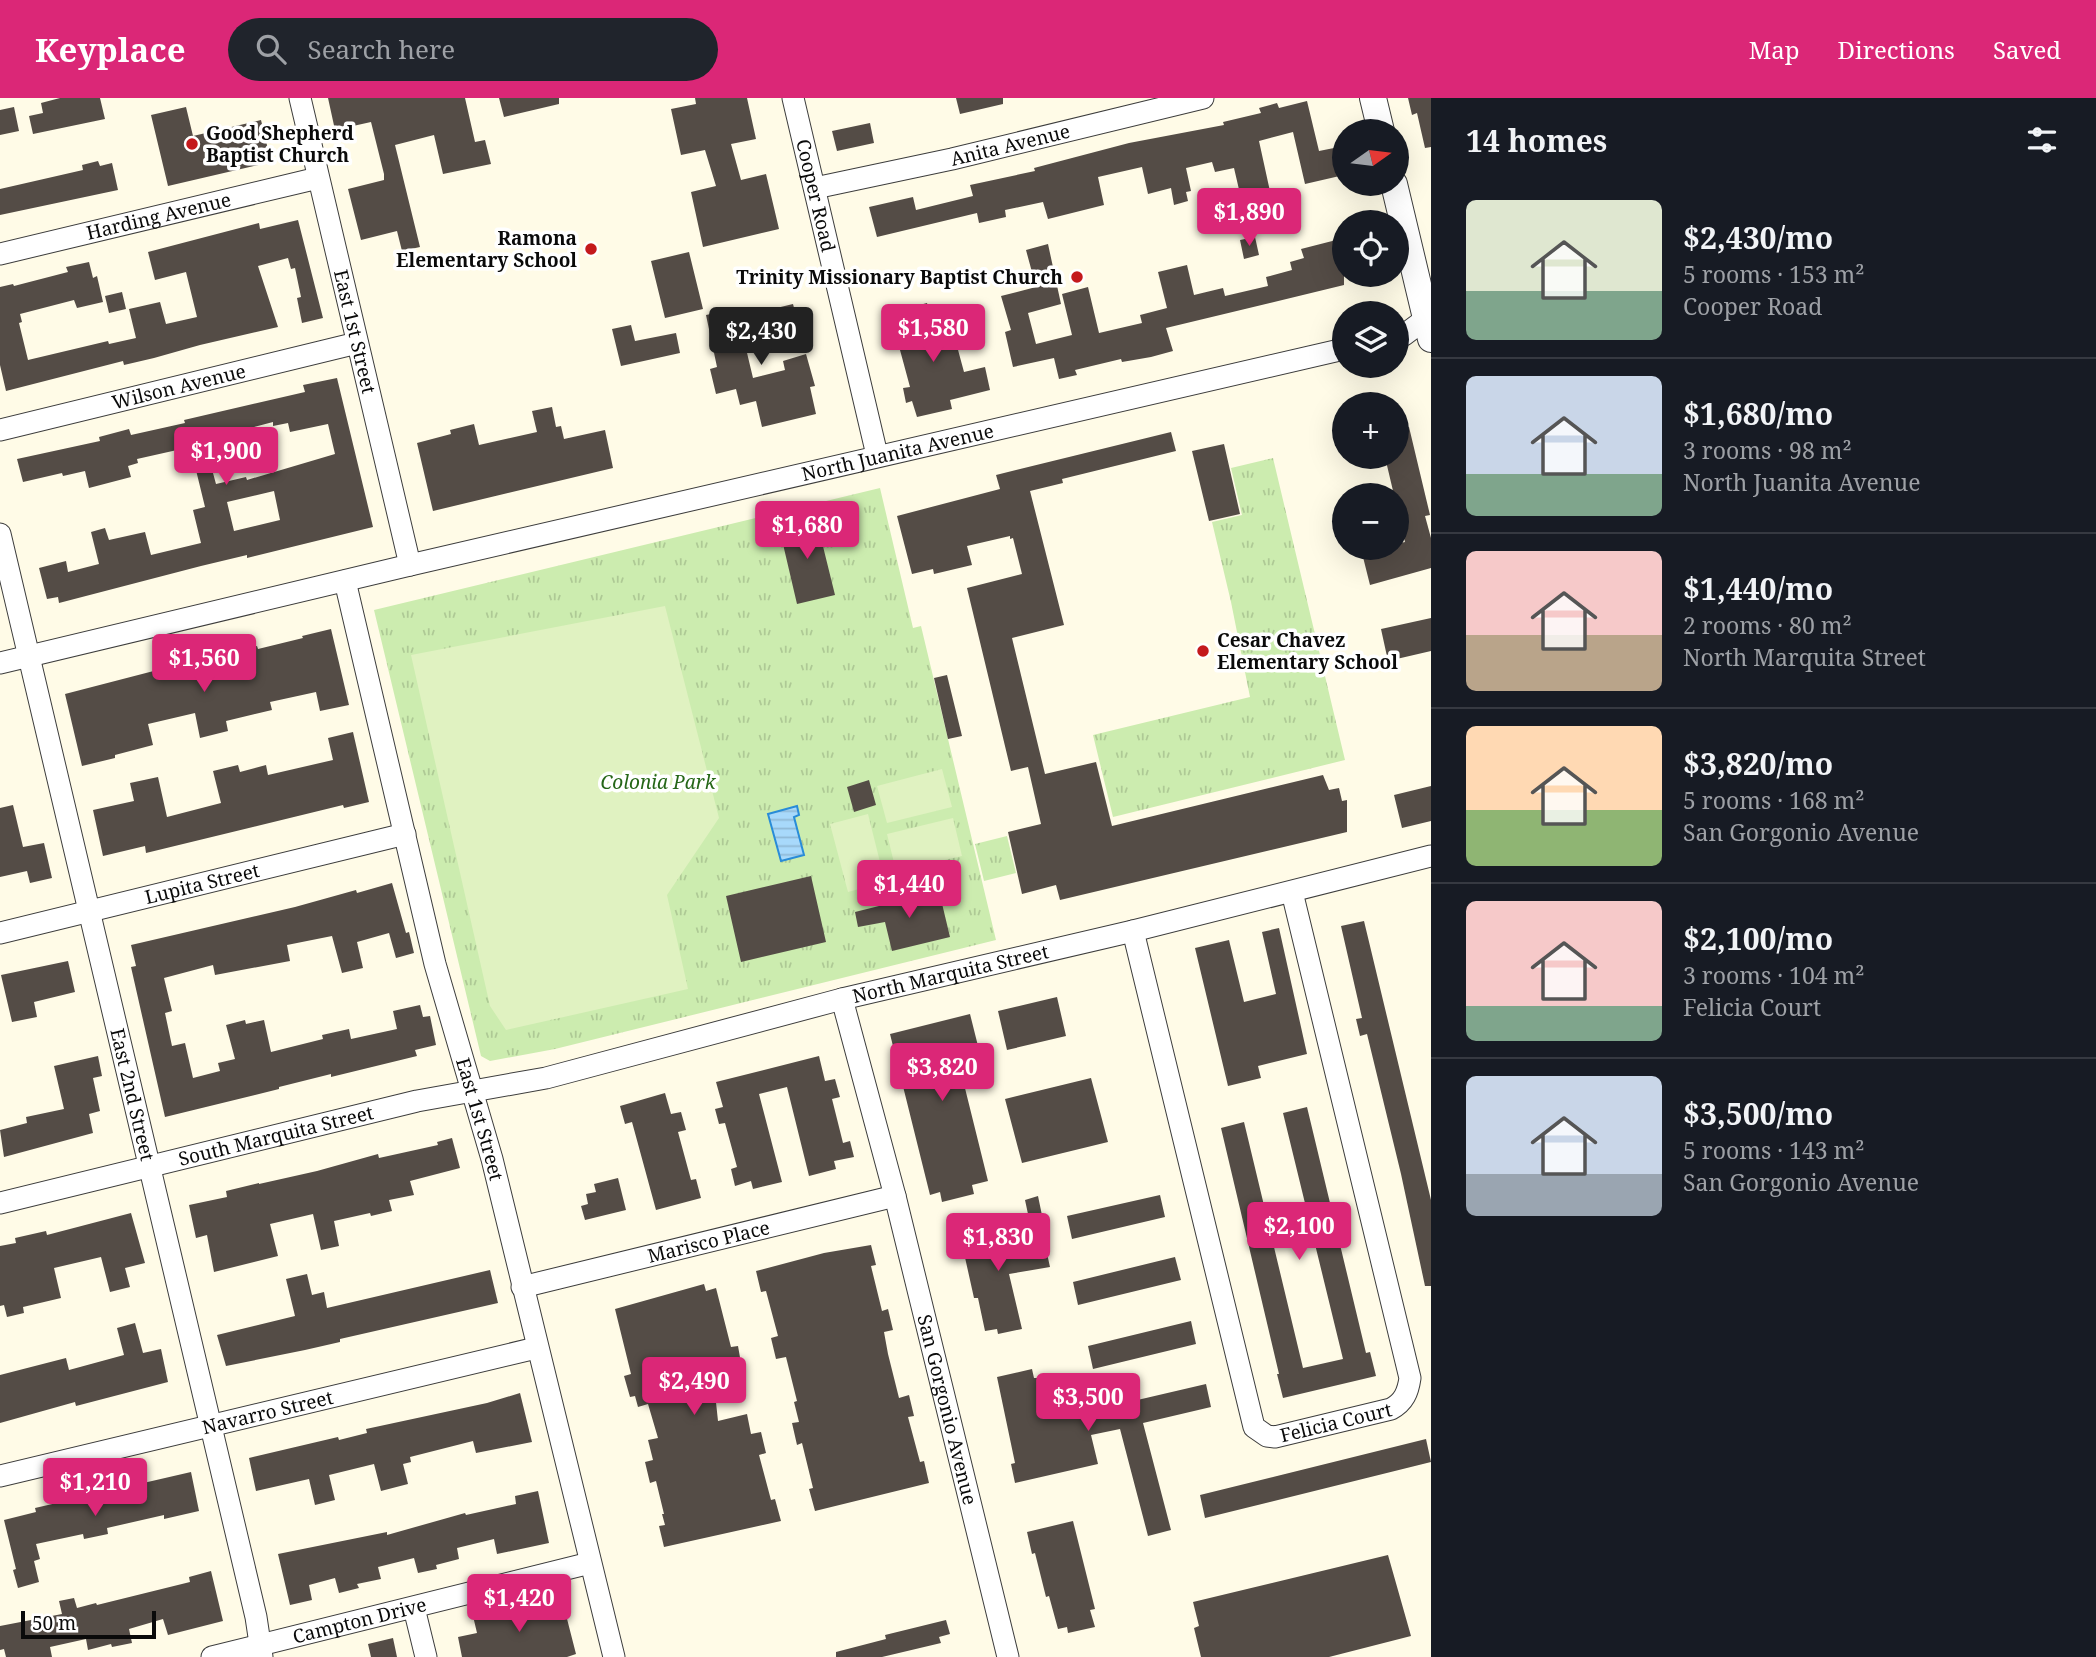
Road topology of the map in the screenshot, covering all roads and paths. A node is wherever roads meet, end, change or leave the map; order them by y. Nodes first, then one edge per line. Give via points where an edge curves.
1 (300, 98) edge
2 (793, 98) edge
3 (1203, 98) edge
4 (1373, 98) edge
5 (1378, 119) edge
6 (318, 178) junction
7 (815, 188) junction
8 (1397, 196) edge
9 (0, 254) edge
10 (1429, 324) edge
11 (1409, 333) edge
12 (357, 342) junction
13 (1332, 352) edge
14 (0, 430) edge
15 (877, 456) junction
16 (0, 534) edge
17 (410, 565) junction
18 (345, 581) junction
19 (29, 656) junction
20 (0, 663) edge
21 (405, 834) junction
22 (1431, 856) edge
23 (1292, 892) junction
24 (88, 912) junction
25 (1133, 931) junction
26 (0, 933) edge
27 (842, 999) junction
28 (471, 1092) junction
29 (149, 1166) junction
30 (895, 1196) junction
31 (0, 1203) edge
32 (522, 1287) junction
33 (536, 1348) junction
34 (211, 1425) junction
35 (0, 1476) edge
36 (590, 1563) junction
37 (414, 1608) junction
38 (260, 1651) edge
39 (212, 1657) edge
40 (426, 1657) edge
41 (614, 1657) edge
42 (1008, 1657) edge

1 - 6 street, East 1st Street
2 - 7 street, Cooper Road
3 - 7 street, Anita Avenue
4 - 5 street
6 - 9 street, Harding Avenue
6 - 12 street, East 1st Street
7 - 15 street, Cooper Road
8 - 10 street
10 - 11 street
12 - 14 street, Wilson Avenue
12 - 17 street, East 1st Street
13 - 15 street, North Juanita Avenue
15 - 17 street, North Juanita Avenue
16 - 19 street, East 2nd Street
17 - 18 street, North Juanita Avenue
18 - 19 street, North Juanita Avenue
18 - 21 street, East 1st Street
19 - 20 street, North Juanita Avenue
19 - 24 street, East 2nd Street
21 - 24 street, Lupita Street
21 - 28 street, East 1st Street
22 - 23 street, North Marquita Street
23 - 25 street, North Marquita Street
23 - 25 street, Felicia Court via 1410,1378 1402,1401 1391,1409 1275,1437 1254,1427
24 - 26 street, Lupita Street
24 - 29 street, East 2nd Street
25 - 27 street, North Marquita Street
27 - 28 street, North Marquita Street via 546,1078
27 - 30 street, San Gorgonio Avenue
28 - 29 street, South Marquita Street
28 - 32 street, East 1st Street
29 - 31 street, South Marquita Street
29 - 34 street, East 2nd Street
30 - 32 street, Marisco Place
30 - 42 street, San Gorgonio Avenue
32 - 33 street, East 1st Street
33 - 34 street, Navarro Street
33 - 36 street, East 1st Street
34 - 35 street, Navarro Street
34 - 38 street, East 2nd Street
36 - 37 street, Campton Drive
36 - 41 street, East 1st Street
37 - 38 street, Campton Drive
37 - 40 street
38 - 39 street, Campton Drive

